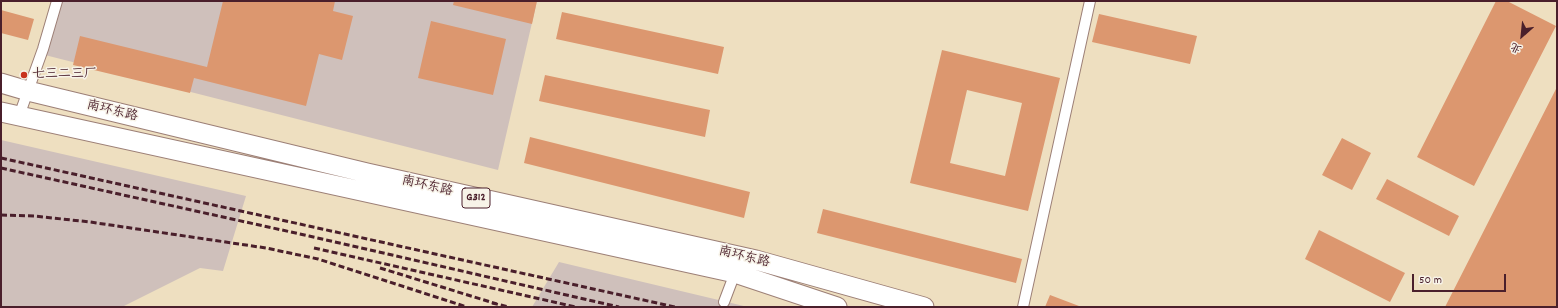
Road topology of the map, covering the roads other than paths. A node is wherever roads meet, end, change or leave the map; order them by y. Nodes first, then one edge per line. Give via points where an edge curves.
1 (57, 1) edge
2 (1090, 1) edge
3 (1, 83) edge
4 (28, 91) junction
5 (1, 112) edge
6 (19, 116) junction
7 (735, 273) junction
8 (724, 302) dead end
9 (837, 307) edge
10 (924, 307) edge
11 (1023, 307) edge

1 - 4 street
2 - 11 street
3 - 4 highway, 南环东路 / G312
4 - 6 street
4 - 10 highway, 南环东路 / G312 via 367,173 756,260
5 - 6 highway, 南环东路 / G312
6 - 7 highway, 南环东路 / G312
7 - 8 street
7 - 9 highway, 南环东路 / G312

